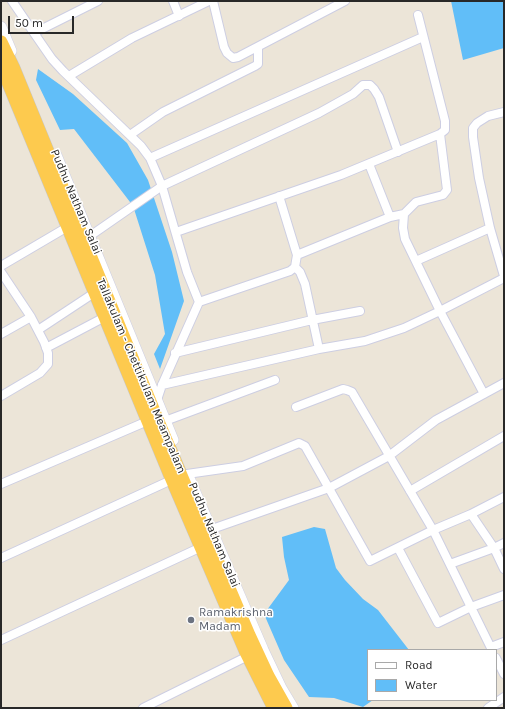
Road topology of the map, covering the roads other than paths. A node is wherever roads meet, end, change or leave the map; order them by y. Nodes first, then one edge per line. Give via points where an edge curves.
1 (12, 1) edge
2 (98, 1) edge
3 (172, 1) edge
4 (209, 1) edge
5 (213, 1) edge
6 (345, 1) edge
7 (418, 15) dead end
8 (179, 16) junction
9 (1, 29) edge
10 (34, 33) junction
11 (423, 36) junction
12 (3, 47) edge
13 (258, 47) junction
14 (1, 65) edge
15 (69, 76) junction
16 (1, 77) edge
17 (504, 112) edge
18 (440, 134) junction
19 (130, 135) junction
20 (398, 152) junction
21 (150, 158) junction
22 (368, 164) junction
23 (162, 186) junction
24 (279, 196) junction
25 (404, 214) junction
26 (390, 217) junction
27 (490, 228) junction
28 (64, 229) junction
29 (176, 232) junction
30 (90, 236) junction
31 (297, 255) junction
32 (416, 261) junction
33 (1, 266) edge
34 (295, 267) junction
35 (1, 272) edge
36 (504, 277) edge
37 (91, 295) junction
38 (198, 302) junction
39 (360, 310) dead end
40 (440, 311) junction
41 (31, 318) junction
42 (101, 319) junction
43 (312, 320) junction
44 (38, 330) junction
45 (1, 334) edge
46 (46, 348) junction
47 (319, 349) junction
48 (175, 353) junction
49 (276, 380) dead end
50 (504, 383) edge
51 (162, 385) junction
52 (484, 394) junction
53 (1, 396) edge
54 (157, 400) junction
55 (296, 406) dead end
56 (165, 421) junction
57 (143, 423) junction
58 (504, 436) edge
59 (389, 456) junction
60 (187, 474) junction
61 (168, 482) junction
62 (1, 484) edge
63 (329, 488) junction
64 (410, 491) junction
65 (504, 497) edge
66 (471, 514) junction
67 (212, 529) junction
68 (433, 530) junction
69 (504, 542) edge
70 (398, 548) junction
71 (494, 548) junction
72 (197, 549) junction
73 (1, 558) edge
74 (450, 564) junction
75 (504, 569) edge
76 (504, 595) edge
77 (471, 607) junction
78 (1, 640) edge
79 (504, 642) edge
80 (492, 649) edge
81 (244, 658) junction
82 (497, 660) edge
83 (504, 674) edge
84 (504, 697) edge
85 (143, 708) edge
86 (268, 708) edge
87 (274, 708) edge
88 (286, 708) edge
89 (293, 708) edge
90 (488, 708) edge

1 - 10 street
2 - 10 street
3 - 8 street
4 - 8 street
5 - 13 street via 227,53 233,58
6 - 13 street
7 - 11 street
8 - 15 street via 132,38
9 - 12 highway, Tallakulam - Chettikulam Meampalam
9 - 30 main road, Pudhu Natham Salai
10 - 15 street via 52,59
11 - 18 street via 445,121 445,130
11 - 21 street
12 - 88 highway, Tallakulam - Chettikulam Meampalam via 249,636
13 - 19 street via 258,64 163,112
14 - 87 highway, Tallakulam - Chettikulam Meampalam via 171,477 246,652
15 - 19 street
16 - 28 main road, Pudhu Natham Salai
17 - 27 street via 488,116 473,128 478,171
18 - 20 street
18 - 25 street via 446,193 416,202
19 - 21 street
20 - 22 street
20 - 23 street via 379,97 370,85 363,85 353,94 319,113
21 - 23 street
22 - 24 street
22 - 26 street
23 - 29 street
23 - 30 street
24 - 29 street
24 - 31 street
25 - 26 street
25 - 32 street via 405,239
26 - 31 street
27 - 32 street
27 - 36 street
28 - 33 street
28 - 37 main road, Pudhu Natham Salai
29 - 38 street
30 - 54 main road, Pudhu Natham Salai
31 - 34 street
32 - 40 street
34 - 38 street via 279,275
34 - 43 street via 306,284
35 - 41 street
36 - 40 street
37 - 42 main road, Pudhu Natham Salai
37 - 44 street
38 - 48 street
39 - 43 street
40 - 47 street via 404,328 365,341
40 - 52 street
41 - 44 street
41 - 45 street
42 - 46 street
42 - 57 main road, Pudhu Natham Salai
43 - 47 street
43 - 48 street
44 - 46 street
46 - 53 street via 48,364 40,373
47 - 51 street
48 - 51 street
49 - 56 street
50 - 52 street
51 - 54 street
52 - 59 street via 436,420
54 - 56 main road, Pudhu Natham Salai
55 - 59 street via 343,389 352,392
56 - 60 main road, Pudhu Natham Salai
57 - 61 main road, Pudhu Natham Salai
57 - 62 street
58 - 64 street
59 - 63 street
59 - 64 street
60 - 63 street via 243,466 299,443 305,446
60 - 67 main road, Pudhu Natham Salai
61 - 72 main road, Pudhu Natham Salai
61 - 73 street
63 - 67 street
63 - 70 street via 370,561
64 - 68 street
65 - 66 street
66 - 68 street
66 - 71 street
67 - 89 main road, Pudhu Natham Salai via 263,650
68 - 70 street
68 - 74 street
69 - 71 street
70 - 77 street via 438,623
71 - 74 street
71 - 75 street
72 - 78 street
72 - 81 main road, Pudhu Natham Salai
74 - 77 street
76 - 77 street
77 - 80 street
79 - 80 street
81 - 85 street
81 - 86 main road, Pudhu Natham Salai
82 - 83 street
84 - 90 street

